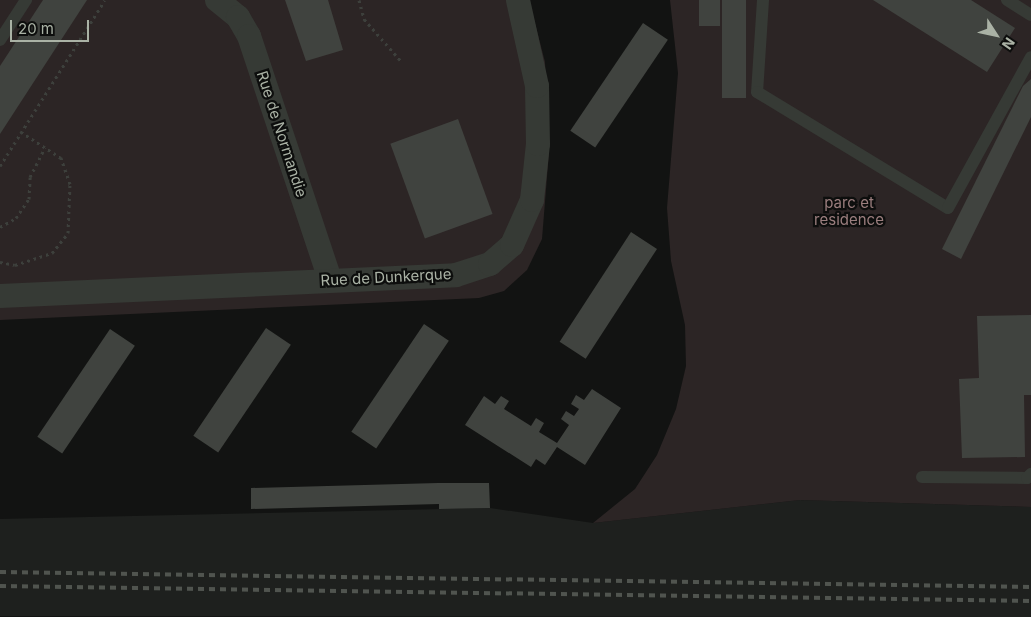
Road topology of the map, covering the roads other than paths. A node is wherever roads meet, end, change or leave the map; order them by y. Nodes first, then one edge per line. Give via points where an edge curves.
1 (26, 0) edge
2 (217, 0) edge
3 (518, 0) edge
4 (763, 0) edge
5 (1007, 0) edge
6 (1031, 15) edge
7 (0, 40) edge
8 (1031, 57) edge
9 (330, 280) junction
10 (0, 296) edge
11 (1031, 474) edge
12 (922, 477) dead end

1 - 7 lane
2 - 9 street, Rue de Normandie via 238,17 250,36
3 - 9 street, Rue de Dunkerque via 536,86 538,144 532,200 512,244 490,264 456,275
4 - 8 lane via 757,92 948,208
5 - 6 lane
9 - 10 street, Rue de Dunkerque
11 - 12 lane via 1026,478

